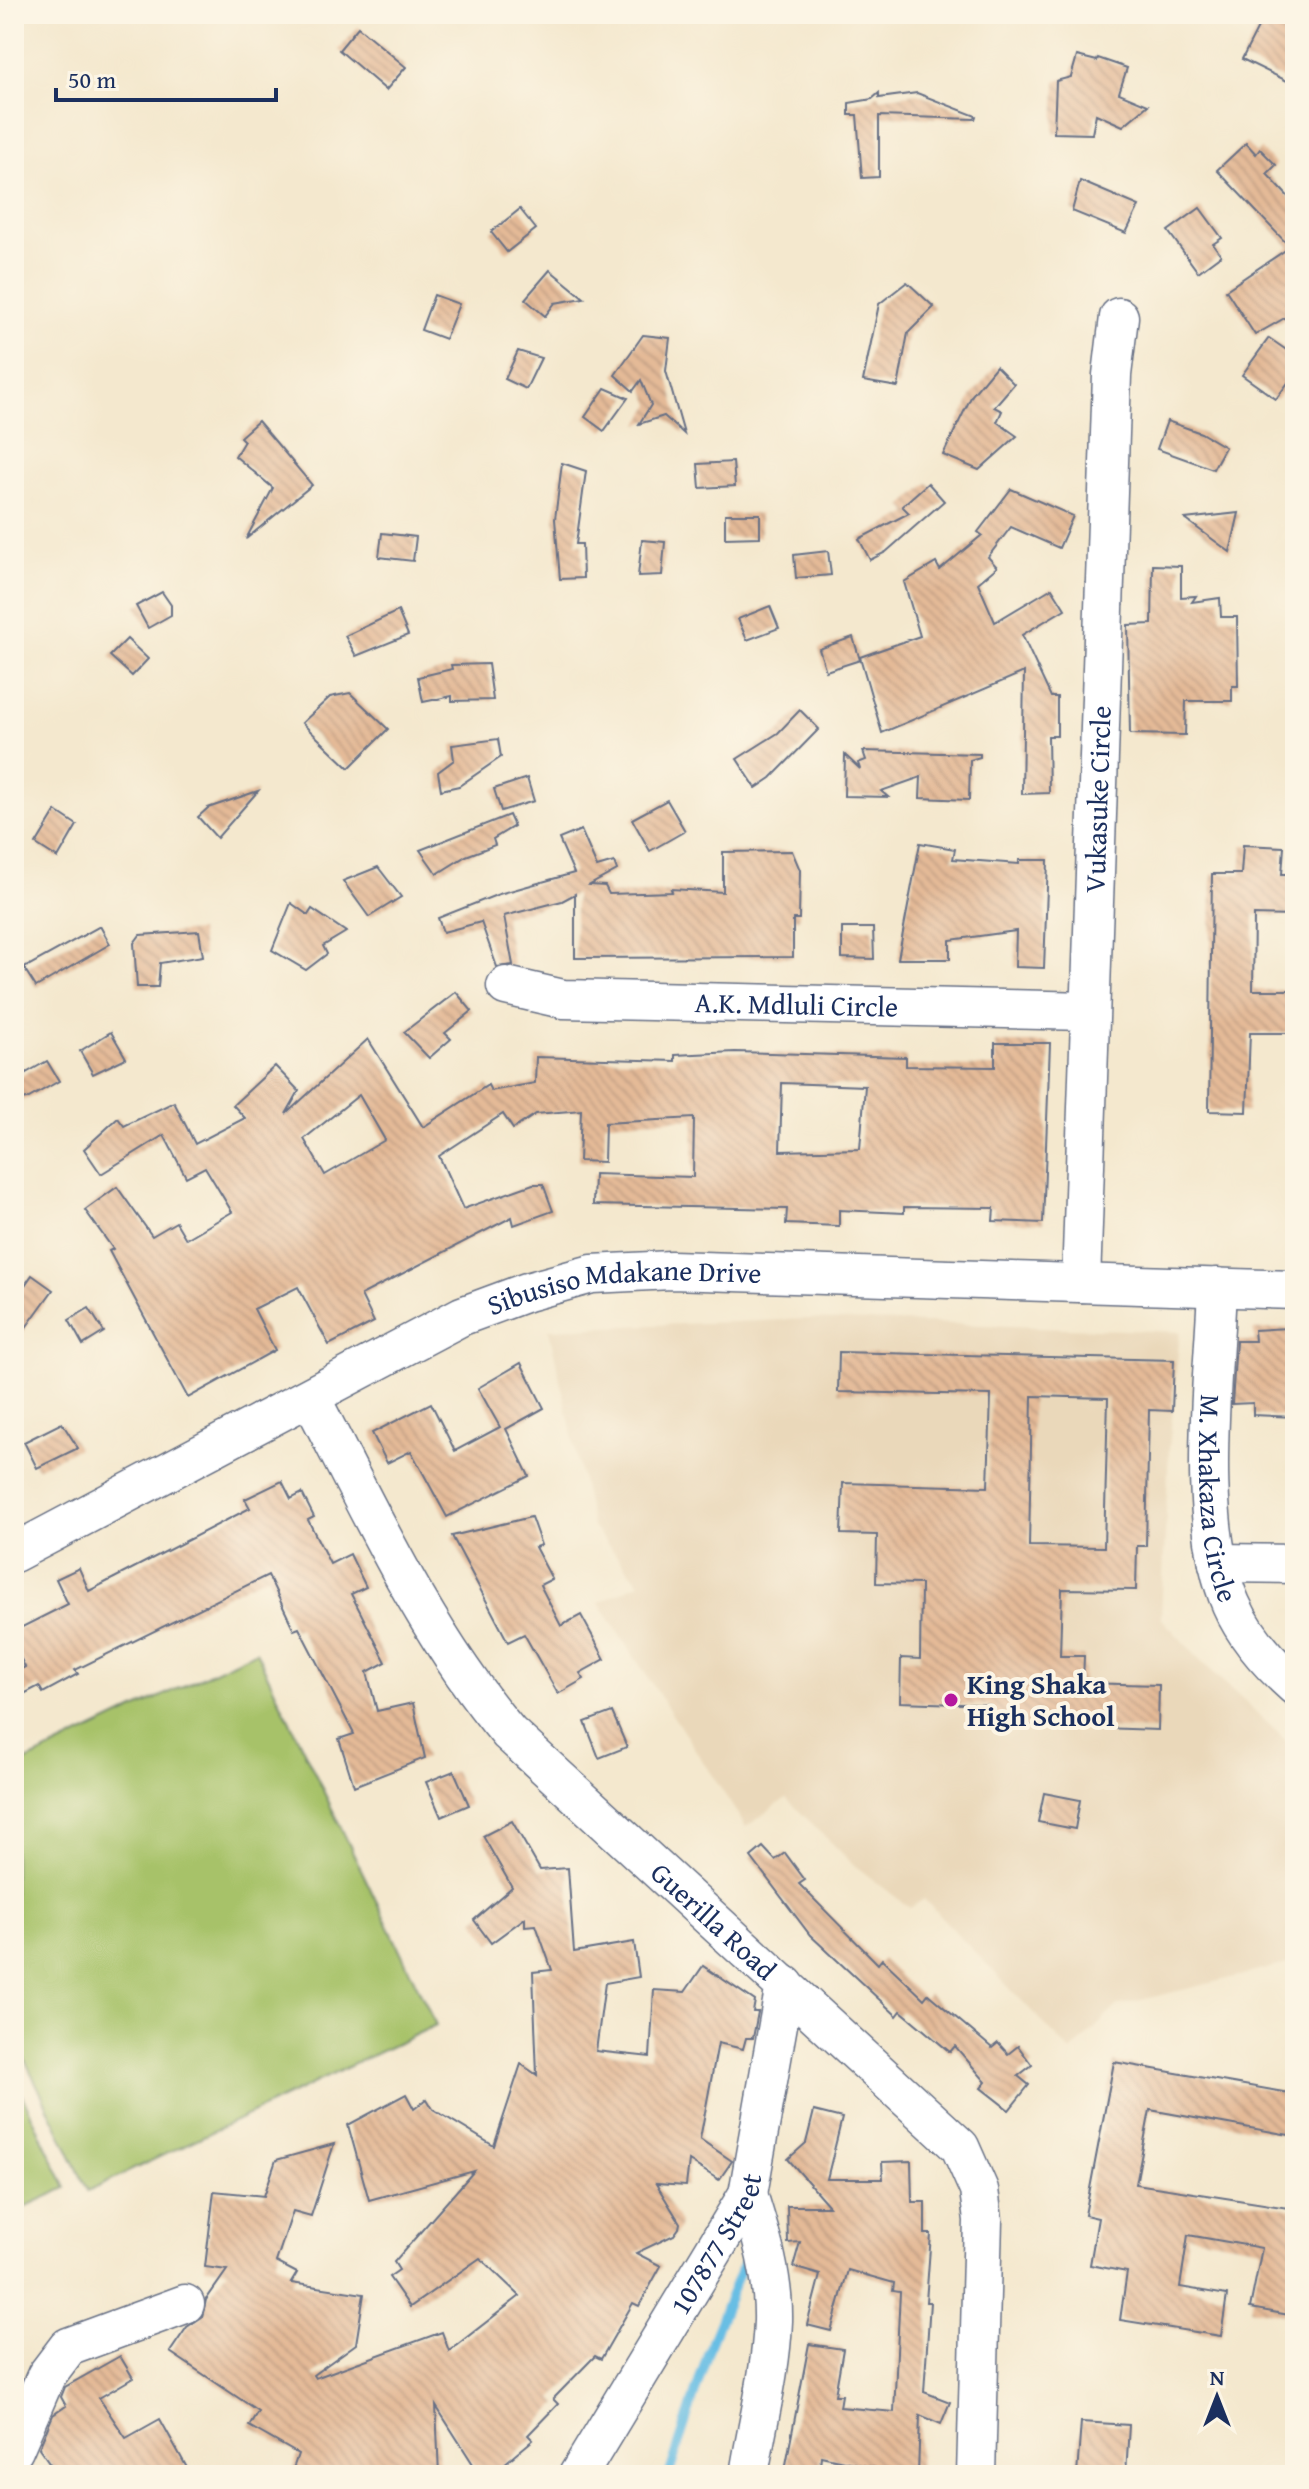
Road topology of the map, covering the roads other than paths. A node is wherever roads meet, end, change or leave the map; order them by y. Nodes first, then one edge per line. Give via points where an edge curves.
1 (1119, 317) dead end
2 (506, 986) dead end
3 (1089, 1011) junction
4 (1081, 1283) junction
5 (1217, 1287) junction
6 (1295, 1290) edge
7 (311, 1398) junction
8 (14, 1553) edge
9 (1218, 1563) junction
10 (1295, 1564) edge
11 (1295, 1686) edge
12 (785, 1985) junction
13 (748, 2194) junction
14 (185, 2304) dead end
15 (14, 2450) edge
16 (578, 2475) edge
17 (749, 2475) edge
18 (976, 2475) edge

1 - 3 street, Vukasuke Circle via 1112,375
2 - 3 street, A.K. Mdluli Circle via 563,999
3 - 4 street, Vukasuke Circle
4 - 5 street, Sibusiso Mdakane Drive
4 - 7 street, Sibusiso Mdakane Drive via 671,1270 592,1274 462,1316
5 - 6 street, Sibusiso Mdakane Drive
5 - 9 street, M. Xhakaza Circle via 1210,1486
7 - 8 street, Sibusiso Mdakane Drive
7 - 12 street, Guerilla Road via 445,1646 481,1700 562,1785
9 - 10 street
9 - 11 street, M. Xhakaza Circle via 1232,1605 1251,1637
12 - 13 street, 107877 Street
12 - 18 street, Guerilla Road via 946,2133 971,2168 983,2220
13 - 16 street, 107877 Street
13 - 17 street via 765,2245 773,2321
14 - 15 street via 68,2347 46,2376

